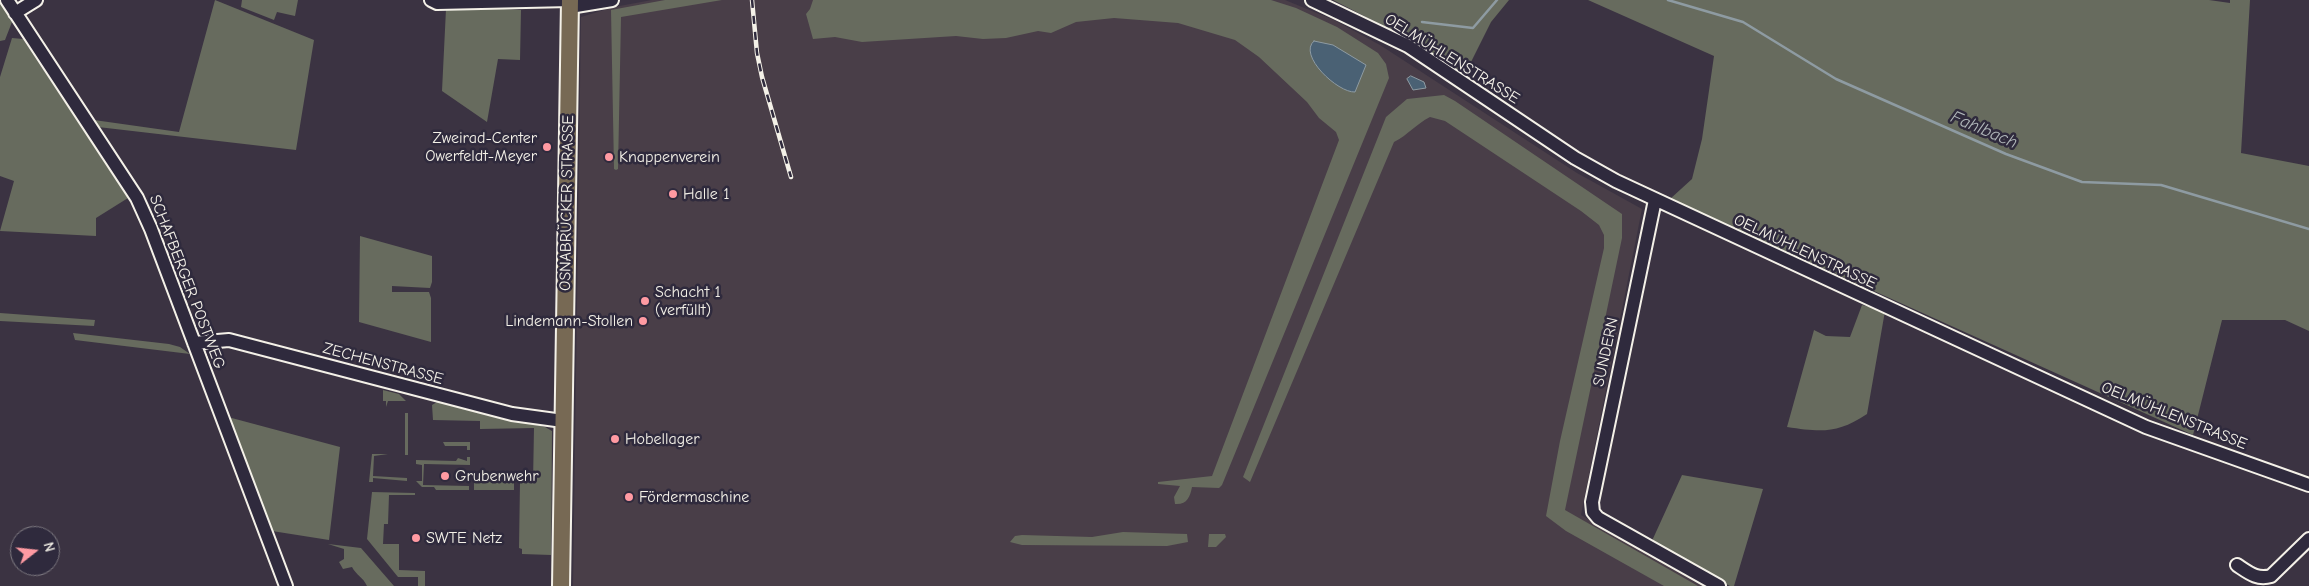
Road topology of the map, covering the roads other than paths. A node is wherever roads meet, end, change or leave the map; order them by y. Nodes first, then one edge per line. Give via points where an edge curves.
1 (7, 0) edge
2 (36, 0) edge
3 (612, 0) edge
4 (1312, 0) edge
5 (435, 1) edge
6 (570, 2) edge
7 (15, 13) junction
8 (1656, 200) junction
9 (194, 343) junction
10 (563, 422) junction
11 (2309, 485) edge
12 (2309, 539) edge
13 (2237, 566) dead end
14 (2269, 582) edge
15 (286, 586) edge
16 (561, 586) edge
17 (1719, 586) edge

1 - 7 street, SCHAFBERGER POSTWEG
2 - 7 street
3 - 6 street
4 - 8 street, OELMÜHLENSTRASSE via 1408,46 1575,158
5 - 6 street
6 - 10 main road, OSNABRÜCKER STRASSE
7 - 9 street, SCHAFBERGER POSTWEG via 137,198
8 - 11 street, OELMÜHLENSTRASSE via 2146,426
8 - 17 street, SUNDERN via 1592,502 1593,512 1628,536
9 - 10 street, ZECHENSTRASSE via 229,340 512,414
9 - 15 street, SCHAFBERGER POSTWEG
10 - 16 main road, OSNABRÜCKER STRASSE
12 - 14 street via 2271,576
13 - 14 street

